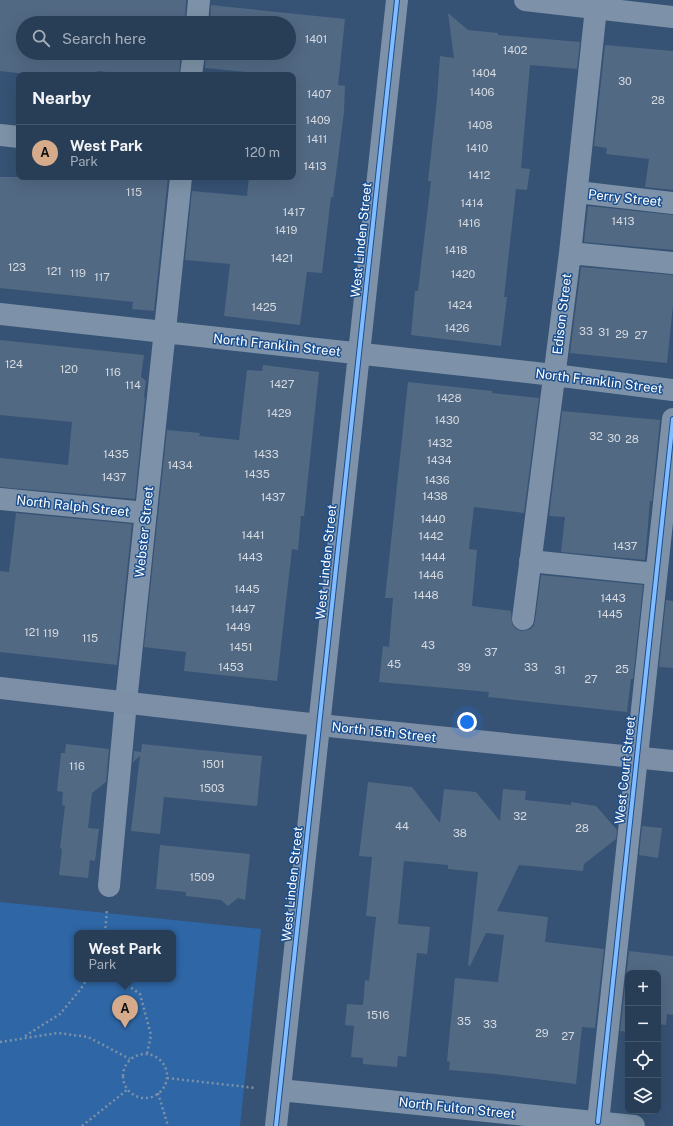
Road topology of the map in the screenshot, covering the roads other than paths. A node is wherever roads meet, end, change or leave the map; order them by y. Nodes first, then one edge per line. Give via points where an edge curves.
1 (199, 0) edge
2 (397, 0) edge
3 (525, 0) edge
4 (596, 8) junction
5 (198, 16) edge
6 (673, 16) edge
7 (193, 60) edge
8 (191, 72) edge
9 (0, 135) edge
10 (16, 137) edge
11 (181, 180) edge
12 (577, 192) junction
13 (673, 203) edge
14 (570, 253) junction
15 (673, 263) edge
16 (0, 314) edge
17 (165, 332) junction
18 (359, 354) junction
19 (554, 375) junction
20 (673, 390) edge
21 (673, 419) edge
22 (0, 498) edge
23 (146, 513) junction
24 (530, 561) junction
25 (656, 574) junction
26 (523, 619) dead end
27 (0, 688) edge
28 (126, 702) junction
29 (319, 725) junction
30 (636, 758) junction
31 (673, 761) edge
32 (109, 886) dead end
33 (280, 1090) junction
34 (598, 1122) junction
35 (276, 1126) edge
36 (634, 1126) edge

1 - 5 street
2 - 18 street, West Linden Street
3 - 4 street
4 - 6 street
4 - 12 street, Edison Street
7 - 8 street
9 - 10 street
11 - 17 street, Webster Street
12 - 13 street, Perry Street
12 - 14 street, Edison Street
14 - 15 street
14 - 19 street, Edison Street
16 - 17 street, North Franklin Street
17 - 18 street, North Franklin Street
17 - 23 street, Webster Street
18 - 19 street, North Franklin Street
18 - 29 street, West Linden Street
19 - 20 street, North Franklin Street
19 - 24 street, Edison Street
21 - 25 street, West Court Street
22 - 23 street, North Ralph Street
23 - 28 street, Webster Street
24 - 25 street
24 - 26 street, Edison Street
25 - 30 street, West Court Street
27 - 28 main road, North 15th Street
28 - 29 main road, North 15th Street
28 - 32 street, Webster Street
29 - 30 main road, North 15th Street
29 - 33 street, West Linden Street
30 - 31 main road, North 15th Street
30 - 34 street, West Court Street
33 - 34 street, North Fulton Street
33 - 35 street, West Linden Street
34 - 36 street, North Fulton Street

